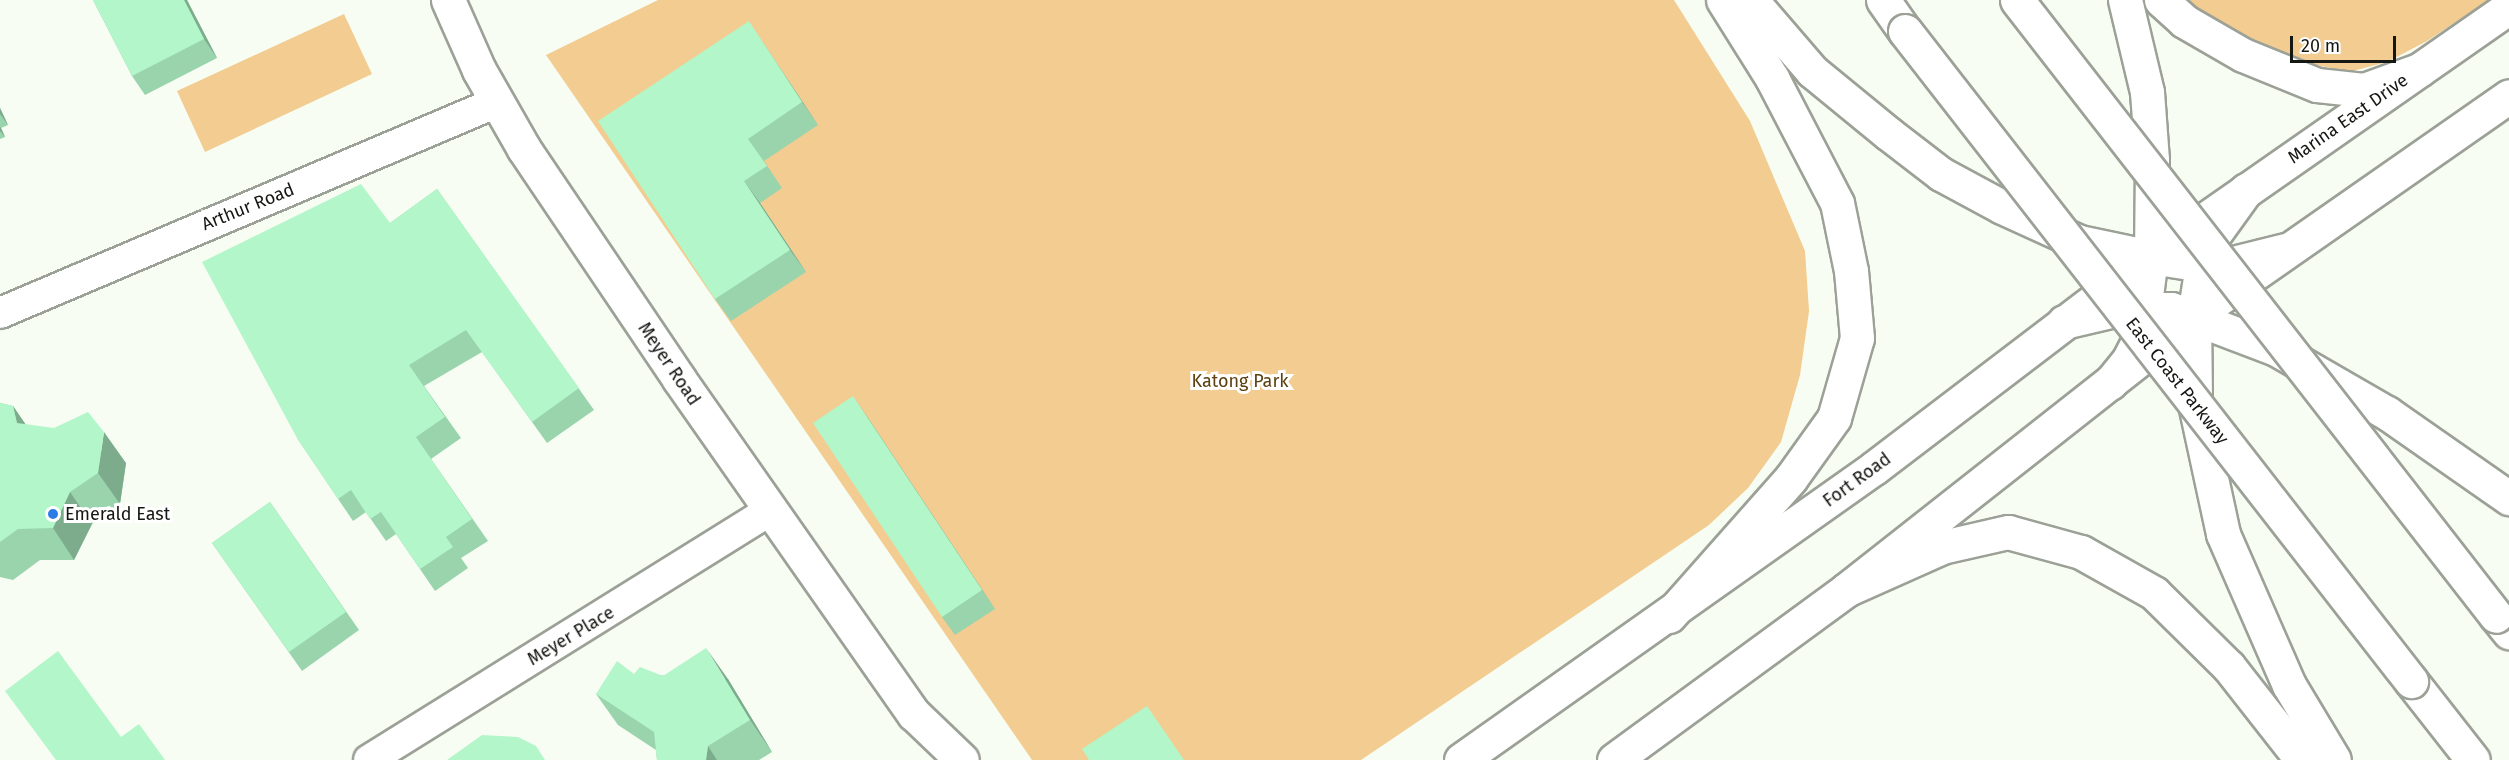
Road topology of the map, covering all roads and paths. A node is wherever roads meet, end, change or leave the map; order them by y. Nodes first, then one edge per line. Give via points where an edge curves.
1 (448, 0) edge
2 (1723, 0) edge
3 (1751, 0) edge
4 (1883, 0) edge
5 (2017, 0) edge
6 (2125, 0) edge
7 (2161, 0) edge
8 (2509, 7) edge
9 (2418, 70) junction
10 (2509, 96) edge
11 (496, 102) junction
12 (2246, 190) junction
13 (2285, 250) junction
14 (2151, 257) junction
15 (2202, 265) junction
16 (2147, 308) junction
17 (0, 313) edge
18 (2194, 316) junction
19 (2064, 322) junction
20 (2110, 382) junction
21 (2509, 498) edge
22 (771, 510) junction
23 (1846, 590) junction
24 (1669, 616) junction
25 (2502, 624) edge
26 (914, 714) junction
27 (369, 760) edge
28 (928, 760) edge
29 (963, 760) edge
30 (1461, 760) edge
31 (1614, 760) edge
32 (2302, 760) edge
33 (2334, 760) edge
34 (2473, 760) edge

1 - 11 main road, Meyer Road
2 - 24 main road via 1772,78 1837,203 1851,271 1857,338 1834,418 1791,478
3 - 14 main road via 1812,71 1941,174 2079,242
4 - 34 main road, East Coast Parkway, bridge
5 - 25 main road, bridge
6 - 14 main road via 2147,92 2152,160
7 - 9 main road via 2184,21 2243,55 2317,85 2364,90
8 - 9 main road, Marina East Drive
9 - 12 main road, Marina East Drive
10 - 13 main road
11 - 17 street, Arthur Road
11 - 22 main road, Meyer Road via 524,149
12 - 14 main road, Fort Road
12 - 15 main road via 2213,236
13 - 15 main road via 2229,264
13 - 18 main road
14 - 15 main road
14 - 16 main road
14 - 19 main road, Fort Road
15 - 18 main road
16 - 18 main road
16 - 19 main road via 2119,309
16 - 20 main road via 2141,335 2128,361
18 - 20 main road
18 - 21 main road via 2276,349 2387,413
18 - 33 main road via 2195,404 2223,534 2289,686
19 - 24 main road, Fort Road via 1874,468
20 - 23 main road
22 - 26 main road, Meyer Road
22 - 27 street, Meyer Place
23 - 31 main road
23 - 32 main road via 1942,547 2008,532 2081,552 2154,593 2229,667
24 - 30 main road, Fort Road
26 - 28 main road, Meyer Road
26 - 29 main road, Meyer Road

